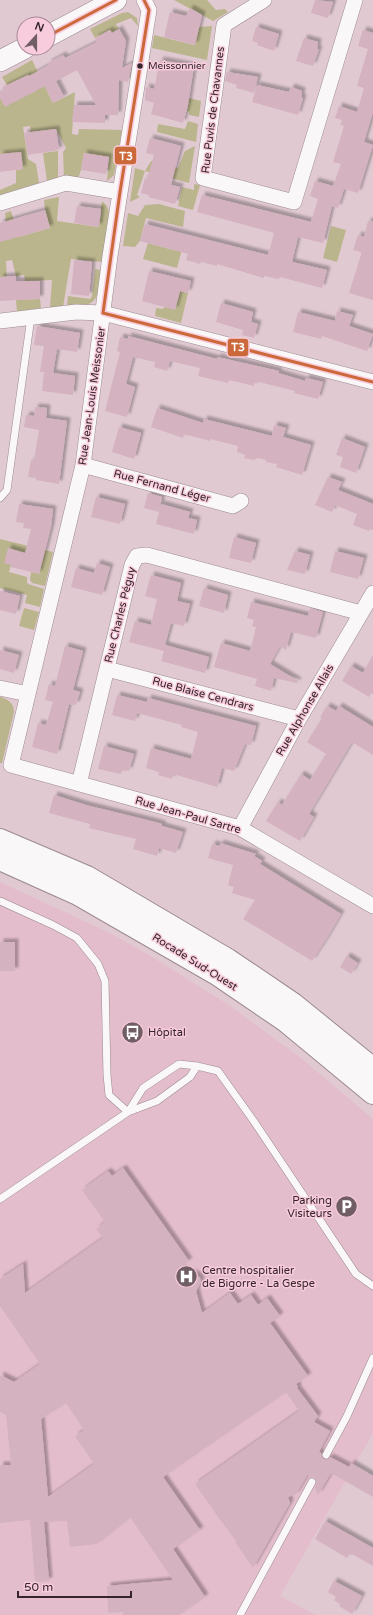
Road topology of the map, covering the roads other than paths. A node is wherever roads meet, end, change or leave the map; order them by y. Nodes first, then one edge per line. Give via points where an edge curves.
1 (116, 0) edge
2 (144, 0) edge
3 (264, 0) edge
4 (356, 0) edge
5 (56, 32) edge
6 (16, 53) edge
7 (0, 61) edge
8 (120, 192) junction
9 (0, 203) edge
10 (103, 312) junction
11 (31, 316) junction
12 (0, 321) edge
13 (373, 382) edge
14 (82, 465) junction
15 (0, 498) edge
16 (241, 501) dead end
17 (373, 593) edge
18 (361, 613) junction
19 (107, 669) junction
20 (0, 688) edge
21 (28, 694) junction
22 (299, 719) junction
23 (11, 765) joint
24 (79, 784) junction
25 (240, 828) junction
26 (0, 840) edge
27 (0, 859) edge
28 (0, 901) edge
29 (373, 906) edge
30 (197, 1066) junction
31 (373, 1069) edge
32 (373, 1093) edge
33 (128, 1112) junction
34 (0, 1199) edge
35 (373, 1286) edge
36 (373, 1358) edge
37 (326, 1455) dead end
38 (312, 1482) dead end
39 (240, 1615) edge

1 - 5 main road
2 - 8 street, Rue Jean-Louis Meissonier via 149,10
3 - 4 street, Rue Puvis de Chavannes via 224,25 203,178 294,202
6 - 7 main road
8 - 9 street via 66,183
8 - 10 street, Rue Jean-Louis Meissonier
10 - 11 street
10 - 13 street
10 - 14 street, Rue Jean-Louis Meissonier
11 - 12 street
11 - 15 lane via 7,490
14 - 16 street, Rue Fernand Léger via 233,506
14 - 21 street, Rue Jean-Louis Meissonier
17 - 18 street, Rue Alphonse Allais
18 - 19 street, Rue Charles Péguy via 148,555 137,556 132,565
18 - 22 street, Rue Alphonse Allais
19 - 22 street, Rue Blaise Cendrars
19 - 24 street, Rue Charles Péguy
20 - 21 street
21 - 23 street, Rue Jean-Louis Meissonier
22 - 25 street, Rue Alphonse Allais
23 - 24 street, Rue Jean-Paul Sartre
24 - 25 street, Rue Jean-Paul Sartre
25 - 29 street, Rue Jean-Paul Sartre
26 - 31 main road, Rocade Sud-Ouest via 87,877 228,960 292,1004
27 - 32 main road, Rocade Sud-Ouest via 78,894 217,974 286,1021
28 - 33 lane via 77,938 98,964 105,981 109,1095
30 - 33 lane via 190,1077 157,1101
30 - 33 lane via 179,1064 143,1088
30 - 35 lane via 218,1071 356,1274
33 - 34 lane
36 - 37 lane
38 - 39 lane

